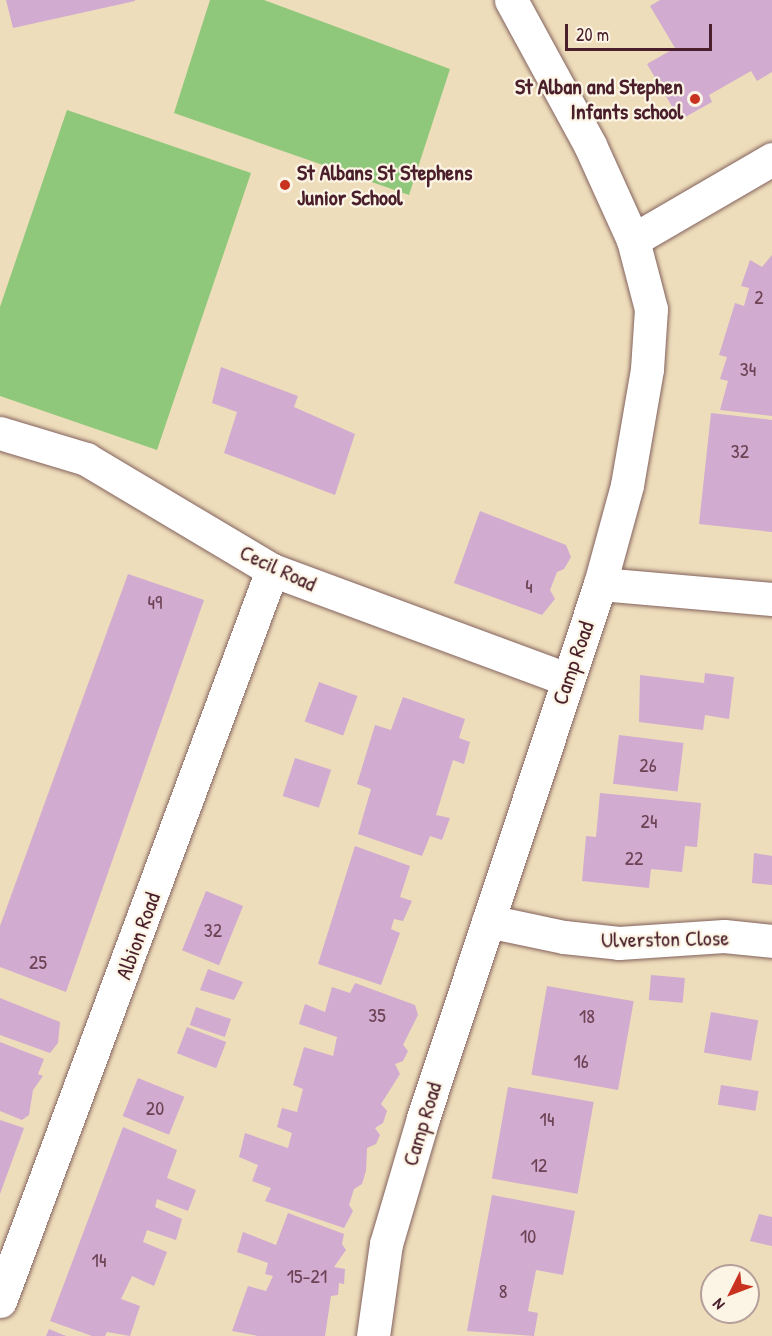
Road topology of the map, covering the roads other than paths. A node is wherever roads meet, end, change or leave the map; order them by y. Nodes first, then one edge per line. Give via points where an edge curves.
1 (511, 0) edge
2 (772, 159) edge
3 (633, 240) junction
4 (0, 433) edge
5 (272, 570) junction
6 (600, 584) junction
7 (772, 599) edge
8 (567, 679) junction
9 (488, 921) junction
10 (772, 941) edge
11 (0, 1301) edge
12 (373, 1336) edge

1 - 3 street, Camp Road via 590,145
2 - 3 street
3 - 6 street, Camp Road via 651,309 647,369 627,485
4 - 5 street, Cecil Road via 87,459
5 - 8 street, Cecil Road
5 - 11 street, Albion Road
6 - 7 street
6 - 8 street, Camp Road
8 - 9 street, Camp Road
9 - 10 street, Ulverston Close via 564,937 619,943 724,936
9 - 12 street, Camp Road via 386,1244

